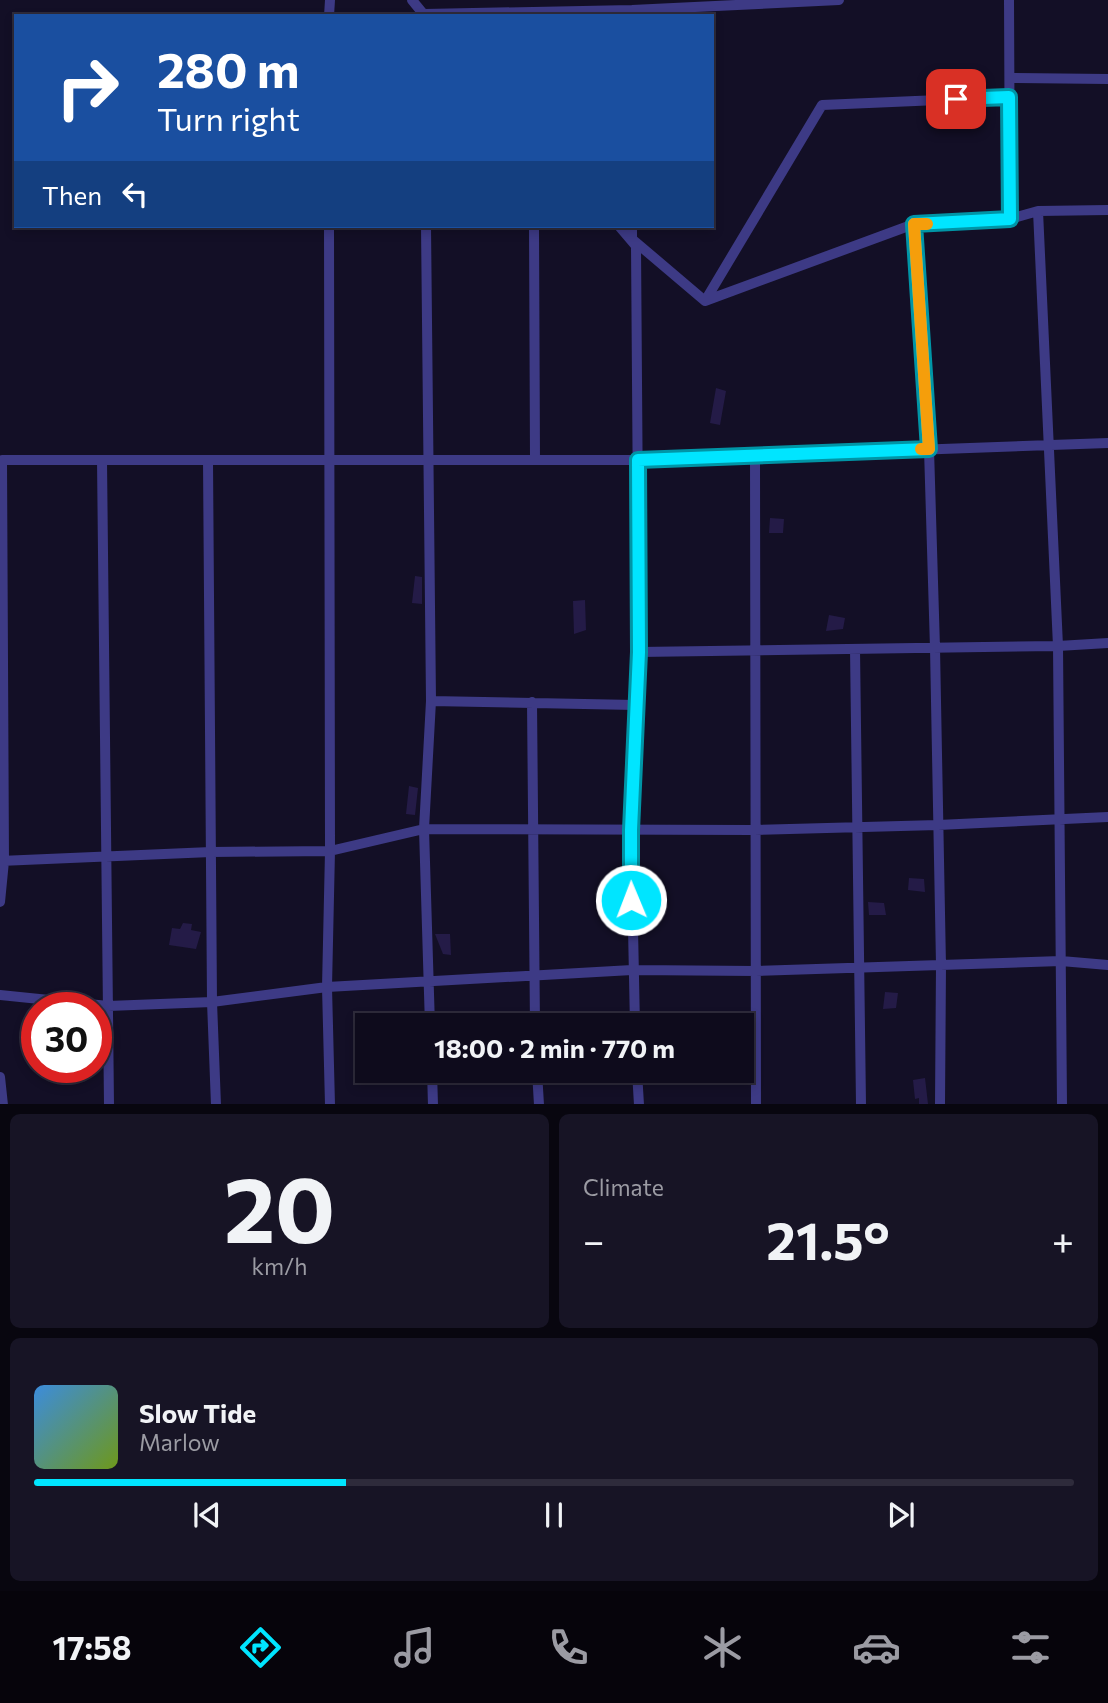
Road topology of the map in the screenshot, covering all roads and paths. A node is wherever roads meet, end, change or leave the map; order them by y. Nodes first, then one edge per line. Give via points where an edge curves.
1 (412, 0) edge
2 (839, 0) edge
3 (1009, 0) edge
4 (632, 9) edge
5 (423, 14) edge
6 (459, 14) edge
7 (1010, 78) junction
8 (1108, 79) edge
9 (1009, 97) junction
10 (1108, 210) edge
11 (1038, 211) junction
12 (1010, 219) junction
13 (914, 224) junction
14 (328, 228) edge
15 (426, 228) edge
16 (534, 228) edge
17 (621, 228) edge
18 (632, 228) edge
19 (632, 239) junction
20 (705, 301) junction
21 (1108, 443) edge
22 (1048, 447) junction
23 (929, 449) junction
24 (755, 456) junction
25 (102, 460) junction
26 (208, 460) junction
27 (535, 460) junction
28 (638, 460) junction
29 (327, 461) junction
30 (429, 461) junction
31 (1108, 643) edge
32 (1058, 646) junction
33 (935, 648) junction
34 (855, 649) junction
35 (755, 650) junction
36 (639, 652) junction
37 (431, 701) junction
38 (531, 702) junction
39 (635, 705) junction
40 (1108, 817) edge
41 (1059, 819) junction
42 (938, 825) junction
43 (858, 827) junction
44 (424, 829) junction
45 (534, 830) junction
46 (631, 830) junction
47 (754, 830) junction
48 (330, 851) junction
49 (211, 852) junction
50 (108, 858) junction
51 (2, 861) edge
52 (0, 902) edge
53 (1061, 961) junction
54 (941, 965) junction
55 (1108, 965) edge
56 (860, 966) junction
57 (632, 970) junction
58 (756, 971) junction
59 (533, 975) junction
60 (428, 982) junction
61 (327, 987) junction
62 (108, 992) edge
63 (0, 995) edge
64 (21, 997) edge
65 (212, 1002) junction
66 (112, 1006) edge
67 (429, 1013) edge
68 (534, 1013) edge
69 (634, 1013) edge
70 (0, 1077) edge
71 (108, 1083) edge
72 (432, 1083) edge
73 (538, 1083) edge
74 (638, 1083) edge
75 (3, 1104) edge
76 (108, 1104) edge
77 (216, 1104) edge
78 (330, 1104) edge
79 (433, 1104) edge
80 (539, 1104) edge
81 (639, 1104) edge
82 (756, 1104) edge
83 (861, 1104) edge
84 (940, 1104) edge
85 (1062, 1104) edge

1 - 5 street
2 - 4 street
3 - 7 street
4 - 6 street
7 - 8 street
7 - 9 street
9 - 12 street
9 - 20 street via 822,105
10 - 11 street
11 - 12 street
11 - 22 street
12 - 13 street
13 - 20 street
13 - 23 street
14 - 29 street
15 - 30 street
16 - 27 street
17 - 19 street
18 - 19 street
19 - 20 street
19 - 28 street via 636,246
21 - 22 street
22 - 23 street
22 - 32 street
23 - 24 street
23 - 33 street
24 - 28 street
24 - 35 street
25 - 26 street
25 - 50 street
25 - 51 street via 2,460
26 - 29 street
26 - 49 street
27 - 28 street
27 - 30 street
28 - 36 street
29 - 30 street
29 - 48 street
30 - 37 street
31 - 32 street
32 - 33 street
32 - 41 street
33 - 34 street
33 - 42 street
34 - 35 street
34 - 43 street
35 - 36 street
35 - 47 street
36 - 39 street
37 - 38 street
37 - 44 street
38 - 39 street
38 - 45 street
39 - 46 street
40 - 41 street
41 - 42 street
41 - 53 street
42 - 43 street
42 - 54 street
43 - 47 street
43 - 56 street
44 - 45 street
44 - 48 street
44 - 60 street
45 - 46 street
45 - 59 street
46 - 47 street
46 - 57 street
47 - 58 street
48 - 49 street
48 - 61 street
49 - 50 street
49 - 65 street
50 - 51 street
50 - 62 street
51 - 52 street
53 - 54 street
53 - 55 street
53 - 85 street
54 - 56 street
54 - 84 street
56 - 58 street
56 - 83 street
57 - 58 street
57 - 59 street
57 - 69 street
58 - 82 street
59 - 60 street
59 - 68 street
60 - 61 street
60 - 67 street
61 - 65 street
61 - 78 street
63 - 64 street
65 - 66 street
65 - 77 street
70 - 75 street
71 - 76 street
72 - 79 street
73 - 80 street
74 - 81 street

